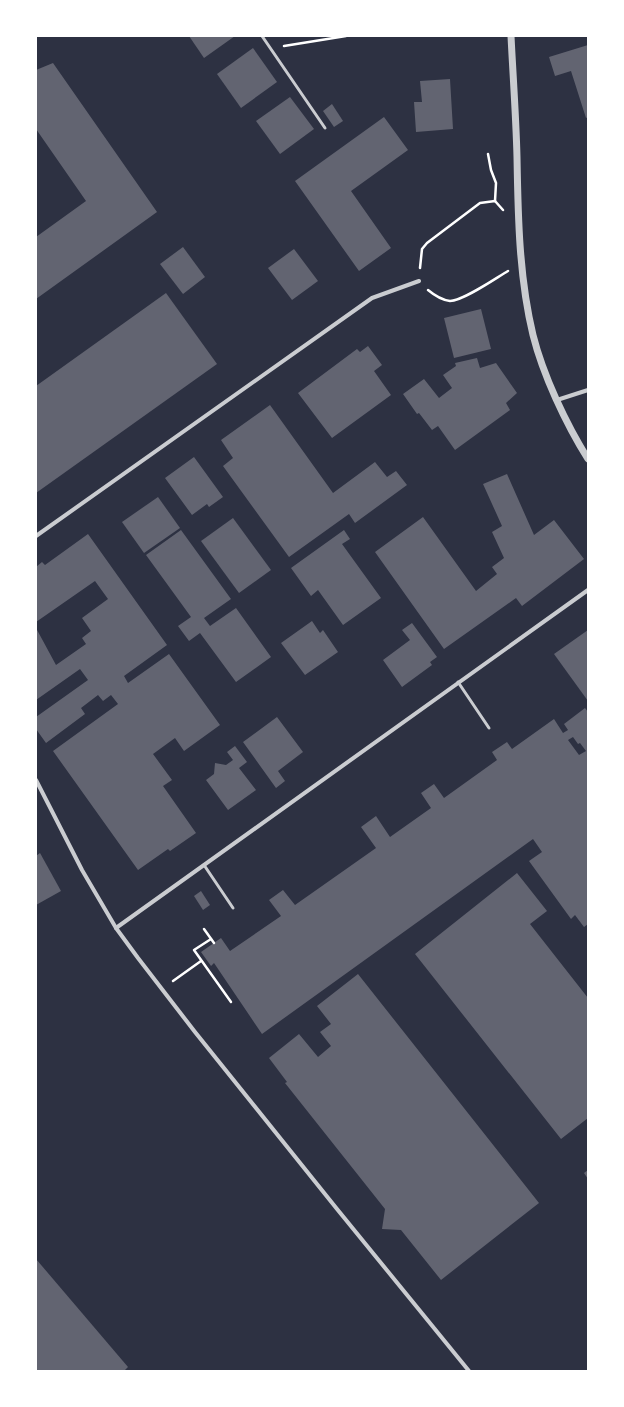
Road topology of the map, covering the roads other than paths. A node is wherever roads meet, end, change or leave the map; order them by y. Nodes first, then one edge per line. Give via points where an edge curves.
1 (262, 36) edge
2 (511, 36) edge
3 (325, 128) dead end
4 (419, 281) road end
5 (588, 390) edge
6 (557, 400) junction
7 (588, 459) edge
8 (36, 536) edge
9 (588, 590) edge
10 (458, 682) junction
11 (490, 728) dead end
12 (36, 780) edge
13 (204, 865) junction
14 (233, 908) dead end
15 (116, 928) junction
16 (469, 1371) edge

1 - 3 lane
2 - 6 street via 522,262 533,336
4 - 8 street via 372,298
5 - 6 street
6 - 7 street
9 - 10 street
10 - 11 lane
10 - 13 street
12 - 15 street via 82,870
13 - 14 lane
13 - 15 street
15 - 16 street via 161,989 336,1209

